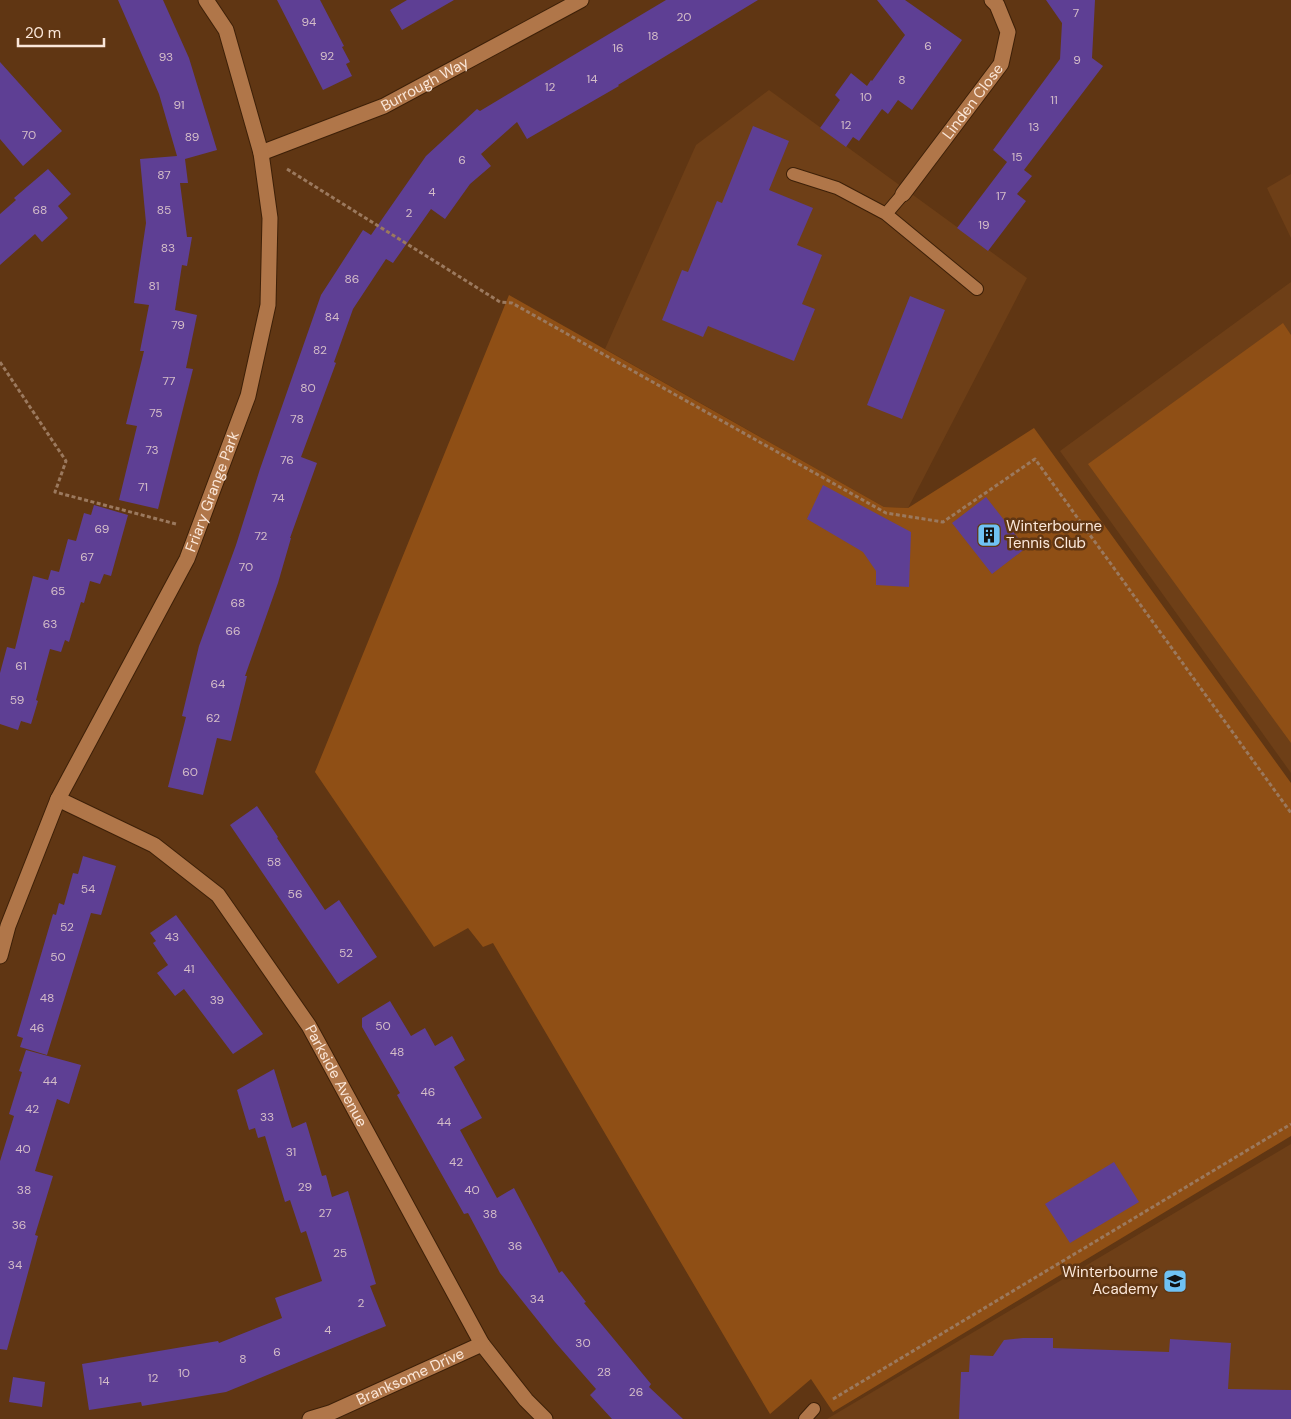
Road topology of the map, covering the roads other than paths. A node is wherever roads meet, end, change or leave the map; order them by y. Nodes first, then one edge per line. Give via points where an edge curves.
1 (206, 0) edge
2 (581, 0) edge
3 (992, 0) edge
4 (260, 153) junction
5 (793, 174) dead end
6 (903, 194) joint
7 (886, 214) junction
8 (977, 289) dead end
9 (58, 799) junction
10 (0, 956) edge
11 (482, 1344) junction
12 (814, 1408) road end
13 (310, 1419) edge
14 (545, 1419) edge
15 (805, 1419) edge

1 - 4 street, Friary Grange Park via 226,30
2 - 4 street, Burrough Way via 384,106
3 - 6 street, Linden Close via 1008,32 1001,64
4 - 9 street, Friary Grange Park via 270,218 268,305 248,396 186,559
5 - 7 lane via 837,188
6 - 7 lane
7 - 8 lane
9 - 10 street, Friary Grange Park via 8,926
9 - 11 street, Parkside Avenue via 154,846 218,895 309,1026
11 - 13 street, Branksome Drive
11 - 14 street, Parkside Avenue
12 - 15 lane

